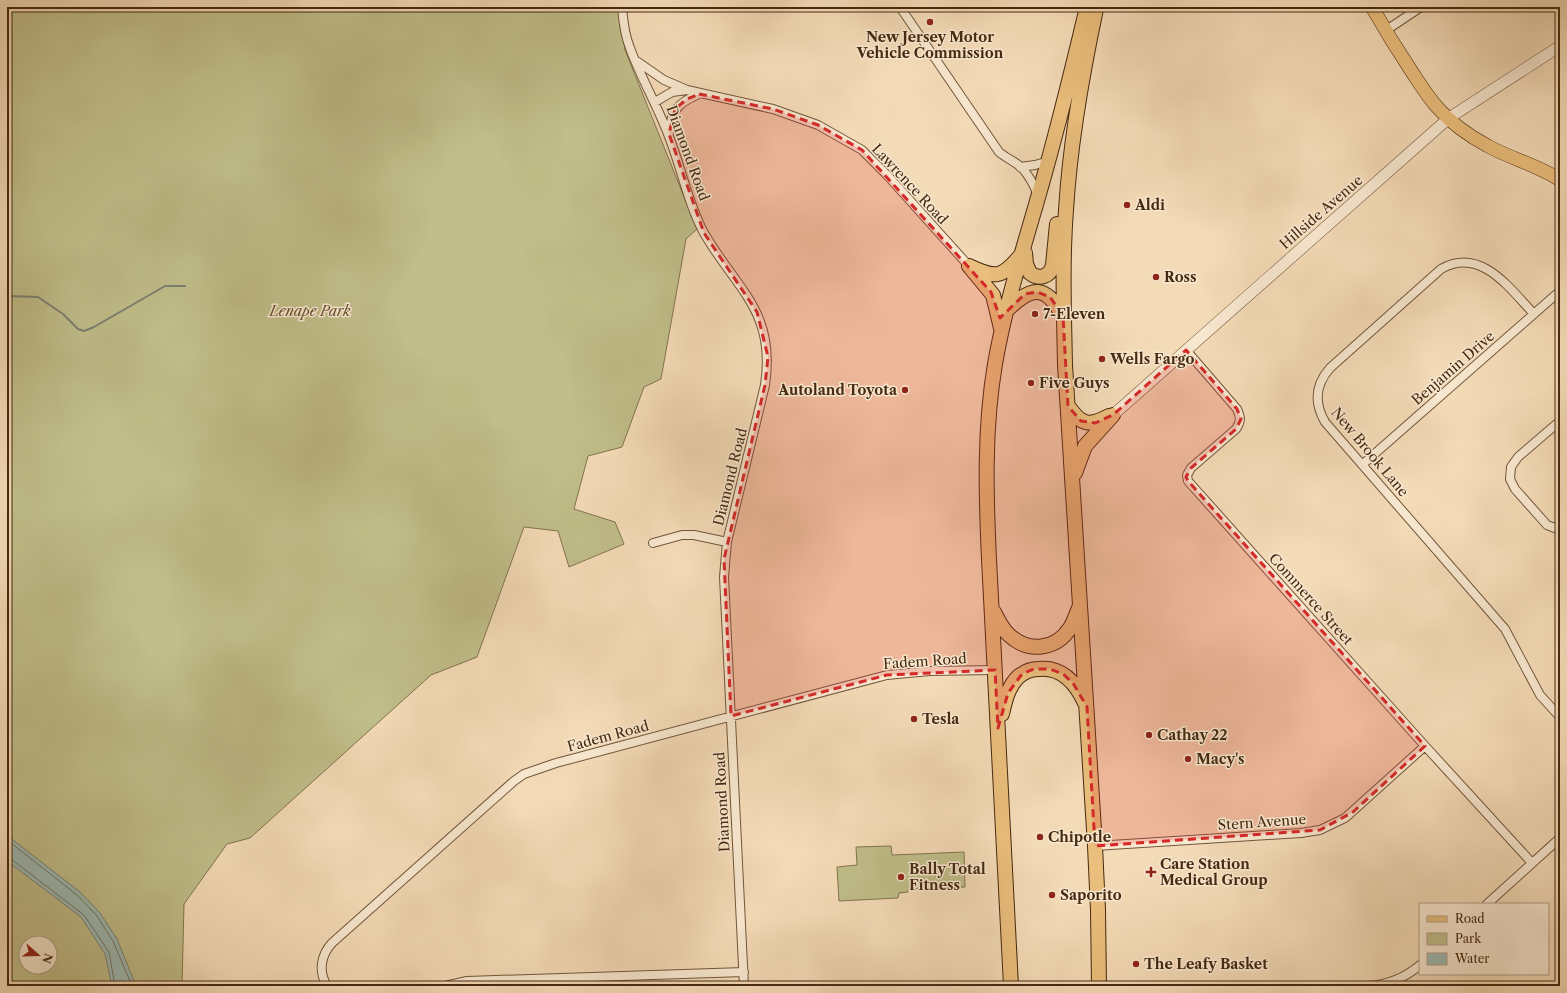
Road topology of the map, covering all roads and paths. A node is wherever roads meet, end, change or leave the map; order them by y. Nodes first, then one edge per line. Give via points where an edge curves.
1 (622, 7) edge
2 (900, 7) edge
3 (1087, 7) edge
4 (1096, 7) edge
5 (1372, 7) edge
6 (1421, 7) edge
7 (1385, 30) junction
8 (1560, 46) edge
9 (636, 61) junction
10 (687, 90) junction
11 (700, 94) junction
12 (655, 102) junction
13 (1449, 118) junction
14 (669, 134) junction
15 (1049, 161) junction
16 (1070, 162) junction
17 (1020, 167) junction
18 (1560, 180) edge
19 (1039, 196) junction
20 (1024, 248) junction
21 (969, 266) junction
22 (1560, 291) edge
23 (1008, 310) junction
24 (1534, 314) junction
25 (1063, 316) junction
26 (1002, 333) junction
27 (1186, 350) junction
28 (1068, 406) junction
29 (1113, 414) junction
30 (1560, 421) edge
31 (1363, 464) junction
32 (1072, 481) junction
33 (1560, 530) edge
34 (727, 542) junction
35 (653, 543) dead end
36 (1080, 605) junction
37 (992, 608) junction
38 (995, 670) junction
39 (1086, 707) junction
40 (731, 716) junction
41 (1560, 717) edge
42 (998, 728) junction
43 (1425, 746) junction
44 (1560, 838) edge
45 (1095, 846) junction
46 (1532, 863) junction
47 (1488, 903) edge
48 (1419, 966) edge
49 (744, 972) junction
50 (326, 986) edge
51 (445, 986) edge
52 (744, 986) edge
53 (1011, 986) edge
54 (1099, 986) edge
55 (1367, 986) edge

1 - 9 street, Diamond Road via 630,48
2 - 17 street via 999,152
3 - 15 highway
4 - 16 highway
5 - 7 main road
6 - 7 street
7 - 13 main road via 1435,105
8 - 13 street, Hillside Avenue
9 - 10 street, Lawrence Road via 660,78
9 - 12 street, Diamond Road
10 - 11 street, Lawrence Road
10 - 12 street via 672,92
11 - 14 street via 687,99 675,109
11 - 21 street, Lawrence Road via 773,110 818,125 862,150
12 - 14 street, Diamond Road
13 - 18 main road via 1486,145
13 - 27 street, Hillside Avenue
14 - 34 street, Diamond Road via 704,233 757,312 767,346 768,369 765,385
15 - 17 street via 1035,166
15 - 19 highway
16 - 20 highway via 1060,200 1052,268 1047,275 1038,277 1030,274
16 - 25 highway via 1065,225
17 - 19 street via 1031,180
19 - 20 highway
20 - 21 highway via 1008,269 1001,273 985,273
20 - 23 highway
21 - 26 highway via 993,295
22 - 24 street, Benjamin Drive
23 - 25 highway via 1022,296 1036,292 1044,293 1052,299
23 - 26 highway
24 - 31 street, Benjamin Drive
24 - 31 street, New Brook Lane via 1497,276 1481,265 1463,262 1441,268 1330,368 1320,383 1317,399 1320,414
25 - 28 highway
26 - 37 highway via 991,392 986,464
27 - 29 street, Hillside Avenue
27 - 43 street, Commerce Street via 1237,409 1241,419 1236,429 1191,468 1187,475 1188,481
28 - 29 highway via 1076,417 1087,423 1099,422
28 - 32 highway
29 - 32 highway via 1085,446
30 - 33 street via 1518,457 1511,467 1510,479 1515,489 1547,525
31 - 41 street, New Brook Lane via 1505,629 1540,695
32 - 36 highway
34 - 35 street via 682,535
34 - 40 street, Diamond Road via 724,577
36 - 37 highway via 1064,636 1052,644 1037,647 1023,645 1011,637 1001,626
36 - 39 highway
37 - 38 highway
38 - 40 street, Fadem Road via 930,671 887,675
38 - 42 highway
39 - 42 highway via 1076,687 1063,674 1045,668 1030,670 1018,678 1010,689
39 - 45 highway
40 - 49 street, Diamond Road
40 - 50 street, Fadem Road via 524,774 332,942 322,962 322,976
42 - 53 highway
43 - 45 street, Stern Avenue via 1353,812 1320,830 1301,834
43 - 46 street, Commerce Street
44 - 46 street
45 - 54 highway
46 - 47 street
48 - 55 street via 1392,981
49 - 51 street via 467,981
49 - 52 street, Diamond Road

